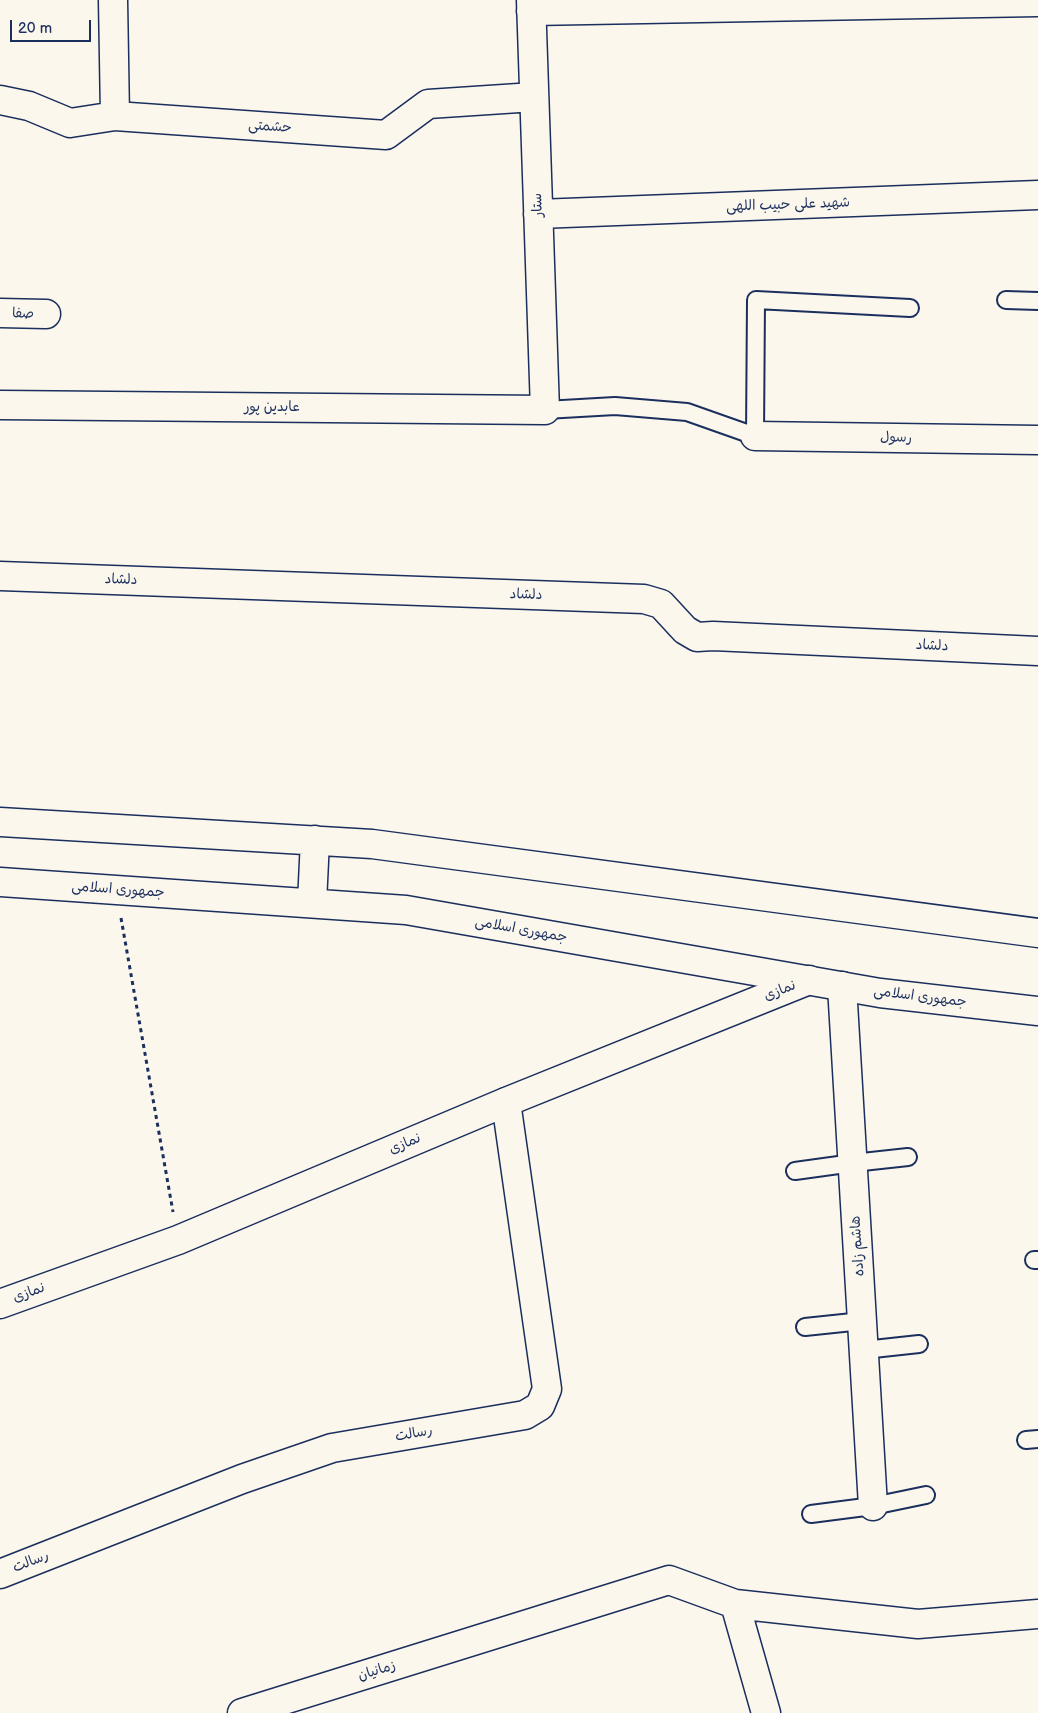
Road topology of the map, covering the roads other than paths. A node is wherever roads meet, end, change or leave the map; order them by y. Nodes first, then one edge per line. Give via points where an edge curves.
1 (114, 0) edge
2 (1038, 2) edge
3 (531, 6) edge
4 (534, 97) junction
5 (0, 100) edge
6 (115, 116) junction
7 (1038, 195) edge
8 (538, 214) junction
9 (1006, 300) dead end
10 (1038, 301) edge
11 (910, 308) dead end
12 (0, 313) edge
13 (46, 314) dead end
14 (0, 405) edge
15 (545, 410) junction
16 (755, 436) junction
17 (1038, 440) edge
18 (0, 576) edge
19 (1038, 651) edge
20 (0, 822) edge
21 (315, 840) junction
22 (0, 882) edge
23 (312, 903) junction
24 (1038, 933) edge
25 (809, 980) junction
26 (842, 986) junction
27 (1038, 1011) edge
28 (506, 1102) junction
29 (908, 1157) dead end
30 (852, 1163) junction
31 (795, 1172) dead end
32 (0, 1304) edge
33 (862, 1321) junction
34 (805, 1327) dead end
35 (919, 1344) dead end
36 (864, 1350) junction
37 (926, 1496) dead end
38 (873, 1506) junction
39 (811, 1514) dead end
40 (0, 1574) edge
41 (735, 1604) junction
42 (1038, 1614) edge
43 (242, 1713) edge
44 (766, 1713) edge

1 - 6 street
2 - 3 street
3 - 4 street, ستار
4 - 6 street, حشمتی via 428,104 386,135
4 - 8 street, ستار
5 - 6 street, حشمتی via 29,106 70,123
7 - 8 street, شهید علی حبیب اللهی
8 - 15 street, ستار
9 - 10 lane
11 - 16 lane via 756,300
12 - 13 street, صفا
14 - 15 street, عابدین پور
15 - 16 lane via 614,406 687,412
16 - 17 street, رسول
18 - 19 street, دلشاد via 644,599 661,604 685,630 697,637
20 - 21 street
21 - 23 street
21 - 24 street via 382,845
22 - 23 street, جمهوری اسلامی
23 - 25 street, جمهوری اسلامی via 406,910
25 - 26 street, جمهوری اسلامی
25 - 28 street, نمازی
26 - 27 street, جمهوری اسلامی
26 - 30 street, هاشم زاده
28 - 32 street, نمازی via 178,1240
28 - 40 street, رسالت via 546,1389 540,1406 525,1414 332,1448 242,1479
29 - 30 lane
30 - 31 lane
30 - 33 street, هاشم زاده
33 - 34 lane
33 - 36 street, هاشم زاده
35 - 36 lane
36 - 38 street, هاشم زاده
37 - 38 lane
38 - 39 lane
41 - 42 street, زمانیان via 918,1624
41 - 43 street, زمانیان via 669,1580
41 - 44 street

